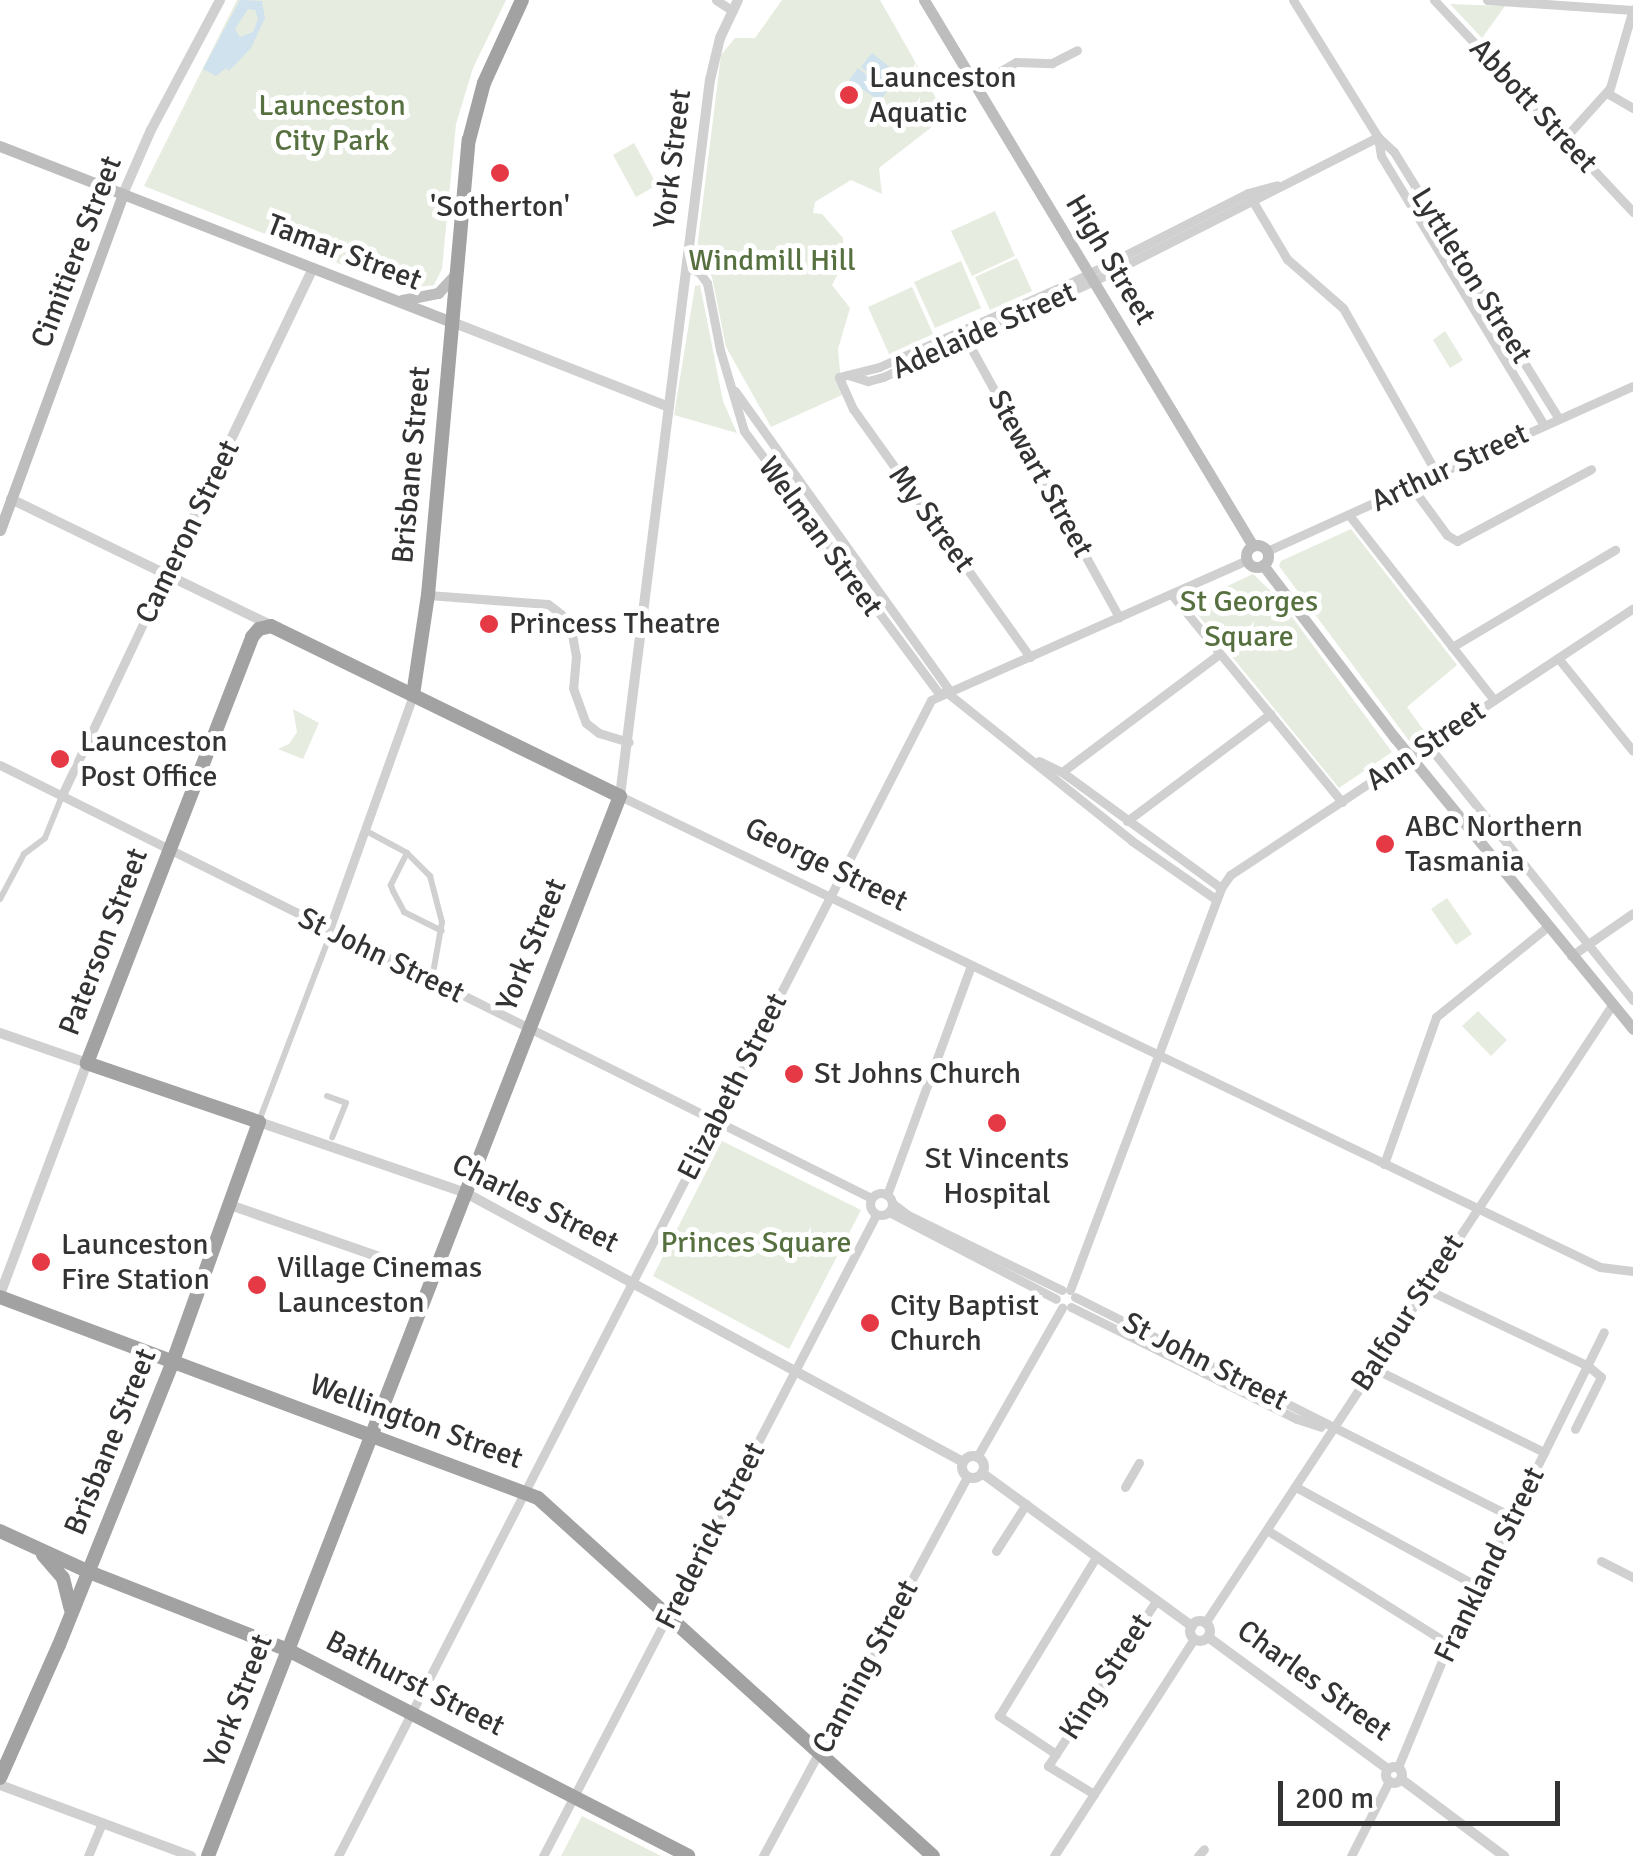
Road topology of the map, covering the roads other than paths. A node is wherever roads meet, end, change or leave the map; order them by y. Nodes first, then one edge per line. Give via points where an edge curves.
1 (220, 0) edge
2 (522, 0) edge
3 (716, 0) edge
4 (921, 0) edge
5 (1293, 0) edge
6 (1487, 0) edge
7 (1439, 1) edge
8 (737, 4) edge
9 (1633, 9) edge
10 (1077, 50) dead end
11 (977, 85) junction
12 (1607, 93) junction
13 (1633, 108) edge
14 (1378, 137) junction
15 (1564, 140) junction
16 (0, 146) edge
17 (124, 194) junction
18 (1250, 198) junction
19 (1633, 212) edge
20 (313, 268) junction
21 (688, 268) junction
22 (456, 275) junction
23 (1091, 277) junction
24 (393, 299) junction
25 (452, 322) junction
26 (964, 335) junction
27 (725, 368) junction
28 (843, 376) joint
29 (1633, 386) edge
30 (669, 407) junction
31 (1558, 418) junction
32 (1544, 425) junction
33 (1590, 469) dead end
34 (1438, 474) junction
35 (1411, 486) junction
36 (6, 497) edge
37 (1349, 515) junction
38 (0, 530) edge
39 (1253, 546) junction
40 (1615, 550) dead end
41 (1266, 551) junction
42 (1247, 560) junction
43 (1263, 564) junction
44 (166, 575) junction
45 (1172, 594) junction
46 (428, 596) junction
47 (1633, 608) edge
48 (240, 610) junction
49 (1119, 618) junction
50 (276, 628) junction
51 (252, 637) junction
52 (1452, 647) junction
53 (1220, 654) junction
54 (1030, 657) junction
55 (1558, 658) junction
56 (944, 692) junction
57 (413, 695) junction
58 (1494, 700) junction
59 (1270, 714) junction
60 (629, 742) junction
61 (1427, 744) junction
62 (1633, 751) edge
63 (1025, 753) junction
64 (1410, 756) junction
65 (0, 765) edge
66 (1062, 772) junction
67 (62, 794) junction
68 (620, 796) junction
69 (1342, 802) junction
70 (1127, 821) junction
71 (370, 833) dead end
72 (169, 849) junction
73 (407, 853) junction
74 (1221, 888) junction
75 (0, 898) edge
76 (829, 898) junction
77 (1217, 900) junction
78 (1633, 913) edge
79 (1547, 927) junction
80 (442, 931) junction
81 (328, 934) junction
82 (1588, 944) junction
83 (1572, 956) junction
84 (971, 966) junction
85 (434, 968) dead end
86 (1633, 1000) edge
87 (1612, 1005) junction
88 (528, 1028) junction
89 (1633, 1029) edge
90 (0, 1033) edge
91 (1158, 1056) junction
92 (87, 1063) junction
93 (327, 1096) dead end
94 (258, 1122) junction
95 (715, 1122) junction
96 (332, 1136) dead end
97 (1384, 1164) junction
98 (466, 1192) junction
99 (871, 1198) junction
100 (889, 1203) junction
101 (230, 1204) junction
102 (1476, 1208) junction
103 (876, 1214) junction
104 (1633, 1272) edge
105 (434, 1276) junction
106 (632, 1285) junction
107 (1424, 1288) junction
108 (0, 1296) edge
109 (1066, 1298) junction
110 (1604, 1332) dead end
111 (174, 1362) junction
112 (1588, 1366) junction
113 (1373, 1368) junction
114 (795, 1372) junction
115 (1575, 1429) dead end
116 (1333, 1430) junction
117 (372, 1436) junction
118 (1544, 1452) junction
119 (977, 1457) junction
120 (963, 1462) junction
121 (1139, 1463) dead end
122 (982, 1473) junction
123 (967, 1476) junction
124 (1125, 1487) dead end
125 (1296, 1487) junction
126 (526, 1492) junction
127 (1026, 1504) junction
128 (1512, 1518) junction
129 (1267, 1530) junction
130 (0, 1531) edge
131 (34, 1546) junction
132 (996, 1551) dead end
133 (1096, 1556) junction
134 (1600, 1561) dead end
135 (88, 1572) junction
136 (1633, 1577) edge
137 (1478, 1586) junction
138 (1156, 1601) junction
139 (72, 1615) junction
140 (670, 1615) junction
141 (1205, 1623) junction
142 (1192, 1626) junction
143 (1208, 1637) junction
144 (1194, 1639) junction
145 (1449, 1644) junction
146 (288, 1650) junction
147 (412, 1711) junction
148 (819, 1752) junction
149 (1056, 1754) junction
150 (1394, 1774) junction
151 (0, 1782) edge
152 (1094, 1794) junction
153 (574, 1798) junction
154 (102, 1824) junction
155 (88, 1856) edge
156 (191, 1856) edge
157 (208, 1856) edge
158 (338, 1856) edge
159 (543, 1856) edge
160 (688, 1856) edge
161 (763, 1856) edge
162 (932, 1856) edge
163 (1054, 1856) edge
164 (1351, 1856) edge
165 (1504, 1856) edge

1 - 17 street, Cimitiere Street
2 - 22 highway, Brisbane Street via 473,122
3 - 8 street
4 - 11 main road, High Street
5 - 14 street, Lyttleton Street
6 - 9 street
7 - 15 street, Abbott Street
8 - 21 street, York Street via 710,80
9 - 12 street
10 - 11 street via 1052,63 1016,62
11 - 23 main road, High Street
12 - 13 street
12 - 15 street
14 - 18 street, Adelaide Street
14 - 31 street, Lyttleton Street via 1394,152
14 - 32 street, Lyttleton Street via 1381,156
15 - 19 street, Abbott Street
16 - 17 main road, Tamar Street
17 - 20 main road, Tamar Street
17 - 36 main road, Cimitiere Street
18 - 23 street, Adelaide Street
18 - 34 street via 1286,259 1343,308
20 - 24 main road, Tamar Street
20 - 44 street, Cameron Street
21 - 27 street, Welman Street via 707,282
21 - 30 street, York Street
22 - 24 main road via 429,297
22 - 25 highway, Brisbane Street
23 - 26 street, Adelaide Street
23 - 39 main road, High Street
24 - 25 main road, Tamar Street
25 - 30 street, Tamar Street
25 - 46 highway, Brisbane Street
26 - 28 street, Adelaide Street via 868,382
26 - 49 street, Stewart Street
27 - 56 street, Welman Street via 755,423
27 - 56 street, Welman Street via 750,441
28 - 54 street, My Street via 853,409
29 - 31 street, Arthur Street
30 - 60 street, York Street
31 - 32 street, Arthur Street
32 - 34 street, Arthur Street
33 - 35 street via 1457,540
34 - 35 street, Arthur Street
35 - 37 street, Arthur Street
36 - 38 main road, Cimitiere Street
36 - 44 street, George Street
37 - 41 street, Arthur Street
37 - 52 street
39 - 41 main road
39 - 42 main road
40 - 52 street
41 - 43 main road
42 - 43 main road
42 - 45 street
43 - 64 main road
44 - 48 street, George Street
44 - 67 street, Cameron Street
45 - 49 street
45 - 53 street
46 - 57 highway, Brisbane Street
46 - 60 street via 548,604 572,634 573,688 586,724
47 - 55 street, Ann Street
48 - 50 street, George Street
48 - 51 street
49 - 54 street
50 - 51 highway via 262,627
50 - 57 highway, George Street
51 - 72 highway, Paterson Street
52 - 58 street
53 - 59 street
53 - 66 street
54 - 56 street
55 - 58 street, Ann Street
55 - 62 street
56 - 63 street, Welman Street
56 - 76 street, Elizabeth Street via 915,728
57 - 68 highway, George Street
57 - 81 street, Brisbane Street
58 - 61 street, Ann Street
59 - 69 street
59 - 70 street
60 - 68 street, York Street
61 - 64 street, Ann Street
61 - 82 street
63 - 66 street, Welman Street
63 - 77 street, Welman Street
64 - 69 street, Ann Street
64 - 79 main road
65 - 67 street, St John Street
66 - 70 street, Welman Street
67 - 72 street, St John Street
67 - 75 street via 45,838 24,854
68 - 76 street, George Street
68 - 88 highway, York Street
69 - 74 street, Ann Street via 1235,871
70 - 74 street, Welman Street
71 - 73 street
72 - 81 street, St John Street
72 - 92 highway, Paterson Street
73 - 80 street via 430,876
73 - 80 street via 393,892 404,912
74 - 77 street
76 - 84 street, George Street
76 - 95 street, Elizabeth Street
77 - 91 street
78 - 82 street
79 - 83 main road
79 - 97 street via 1436,1017
80 - 85 street
81 - 88 street, St John Street
81 - 94 street
82 - 83 street
82 - 86 street
83 - 87 main road
84 - 91 street, George Street
84 - 100 street
87 - 89 main road
87 - 102 street, Balfour Street
88 - 95 street, St John Street
88 - 98 highway, York Street
90 - 92 street, Charles Street
91 - 97 street, George Street
91 - 109 street
92 - 94 highway, Charles Street
92 - 108 street, Paterson Street
93 - 96 street via 346,1102
94 - 98 street, Charles Street
94 - 101 highway, Brisbane Street
95 - 99 street, St John Street
95 - 106 street, Elizabeth Street
97 - 102 street, George Street
98 - 105 highway, York Street
98 - 106 street, Charles Street
99 - 100 street
99 - 103 street
100 - 103 street
100 - 109 street, St John Street
101 - 105 street
101 - 111 highway, Brisbane Street
102 - 104 street, George Street via 1600,1267
102 - 107 street, Balfour Street
103 - 114 street, Frederick Street
105 - 117 highway, York Street
106 - 114 street, Charles Street
106 - 126 street, Elizabeth Street
107 - 112 street
107 - 113 street, Balfour Street
108 - 111 highway, Wellington Street
109 - 116 street, St John Street via 1297,1420
109 - 119 street
110 - 112 street, Frankland Street
111 - 117 highway, Wellington Street
111 - 135 highway, Brisbane Street
112 - 115 street, Frankland Street via 1602,1376
112 - 118 street, Frankland Street
113 - 116 street, Balfour Street
113 - 118 street
114 - 120 street, Charles Street
114 - 140 street, Frederick Street
116 - 125 street, Balfour Street
116 - 128 street, St John Street
117 - 126 highway, Wellington Street
117 - 146 highway, York Street
118 - 128 street, Frankland Street
119 - 120 street
119 - 122 street
120 - 123 street
121 - 124 street
122 - 123 street
122 - 127 street, Charles Street
123 - 148 street, Canning Street
125 - 129 street, Balfour Street
125 - 137 street
126 - 140 highway, Wellington Street
126 - 147 street, Elizabeth Street
127 - 132 street
127 - 133 street, Charles Street
128 - 137 street, Frankland Street
129 - 141 street, Balfour Street
129 - 145 street
130 - 131 highway, Bathurst Street
131 - 135 highway, Bathurst Street
131 - 139 highway via 63,1578
133 - 138 street, Charles Street
133 - 149 street via 999,1716
134 - 136 street
135 - 139 highway, Brisbane Street
135 - 146 highway, Bathurst Street
137 - 145 street, Frankland Street
138 - 142 street, Charles Street
138 - 149 street, King Street
139 - 151 highway, Brisbane Street
140 - 148 highway, Wellington Street
140 - 153 street, Frederick Street
141 - 142 street
141 - 143 street
142 - 144 street
143 - 144 street
143 - 150 street, Charles Street
144 - 152 street
145 - 150 street, Frankland Street
146 - 147 highway, Bathurst Street
146 - 157 highway, York Street
147 - 153 highway, Bathurst Street
147 - 158 street, Elizabeth Street
148 - 161 street, Canning Street
148 - 162 highway, Wellington Street
149 - 152 street via 1048,1766
150 - 164 street, Frankland Street
150 - 165 street, Charles Street
151 - 154 street
152 - 163 street
153 - 159 street, Frederick Street
153 - 160 highway, Bathurst Street
154 - 155 street
154 - 156 street

